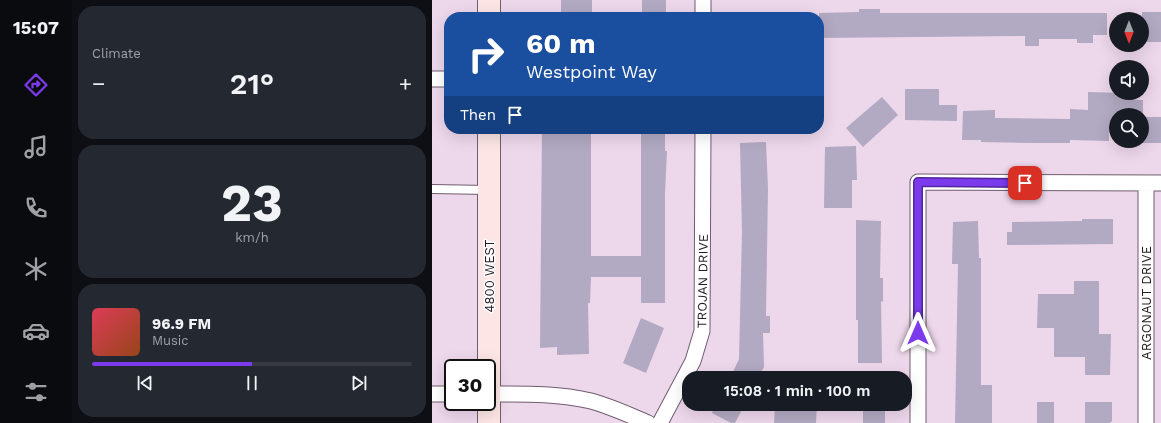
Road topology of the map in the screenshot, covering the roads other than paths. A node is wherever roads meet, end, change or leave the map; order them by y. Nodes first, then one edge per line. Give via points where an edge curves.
1 (489, 0) edge
2 (703, 0) edge
3 (489, 12) edge
4 (703, 12) edge
5 (432, 79) edge
6 (444, 79) edge
7 (489, 134) edge
8 (703, 134) edge
9 (1161, 183) edge
10 (1146, 184) junction
11 (432, 189) edge
12 (489, 190) junction
13 (488, 359) edge
14 (432, 394) edge
15 (444, 394) edge
16 (496, 394) edge
17 (489, 411) edge
18 (489, 423) edge
19 (648, 423) edge
20 (660, 423) edge
21 (918, 423) edge
22 (1146, 423) edge

1 - 3 main road
2 - 4 street
5 - 6 street
7 - 12 main road, 4800 WEST
8 - 20 street, TROJAN DRIVE via 702,331 693,361
9 - 10 street
10 - 21 street via 918,182
10 - 22 street, ARGONAUT DRIVE
11 - 12 lane
12 - 13 main road, 4800 WEST
14 - 15 street
16 - 19 street via 558,396 591,401
17 - 18 main road, 4800 WEST

